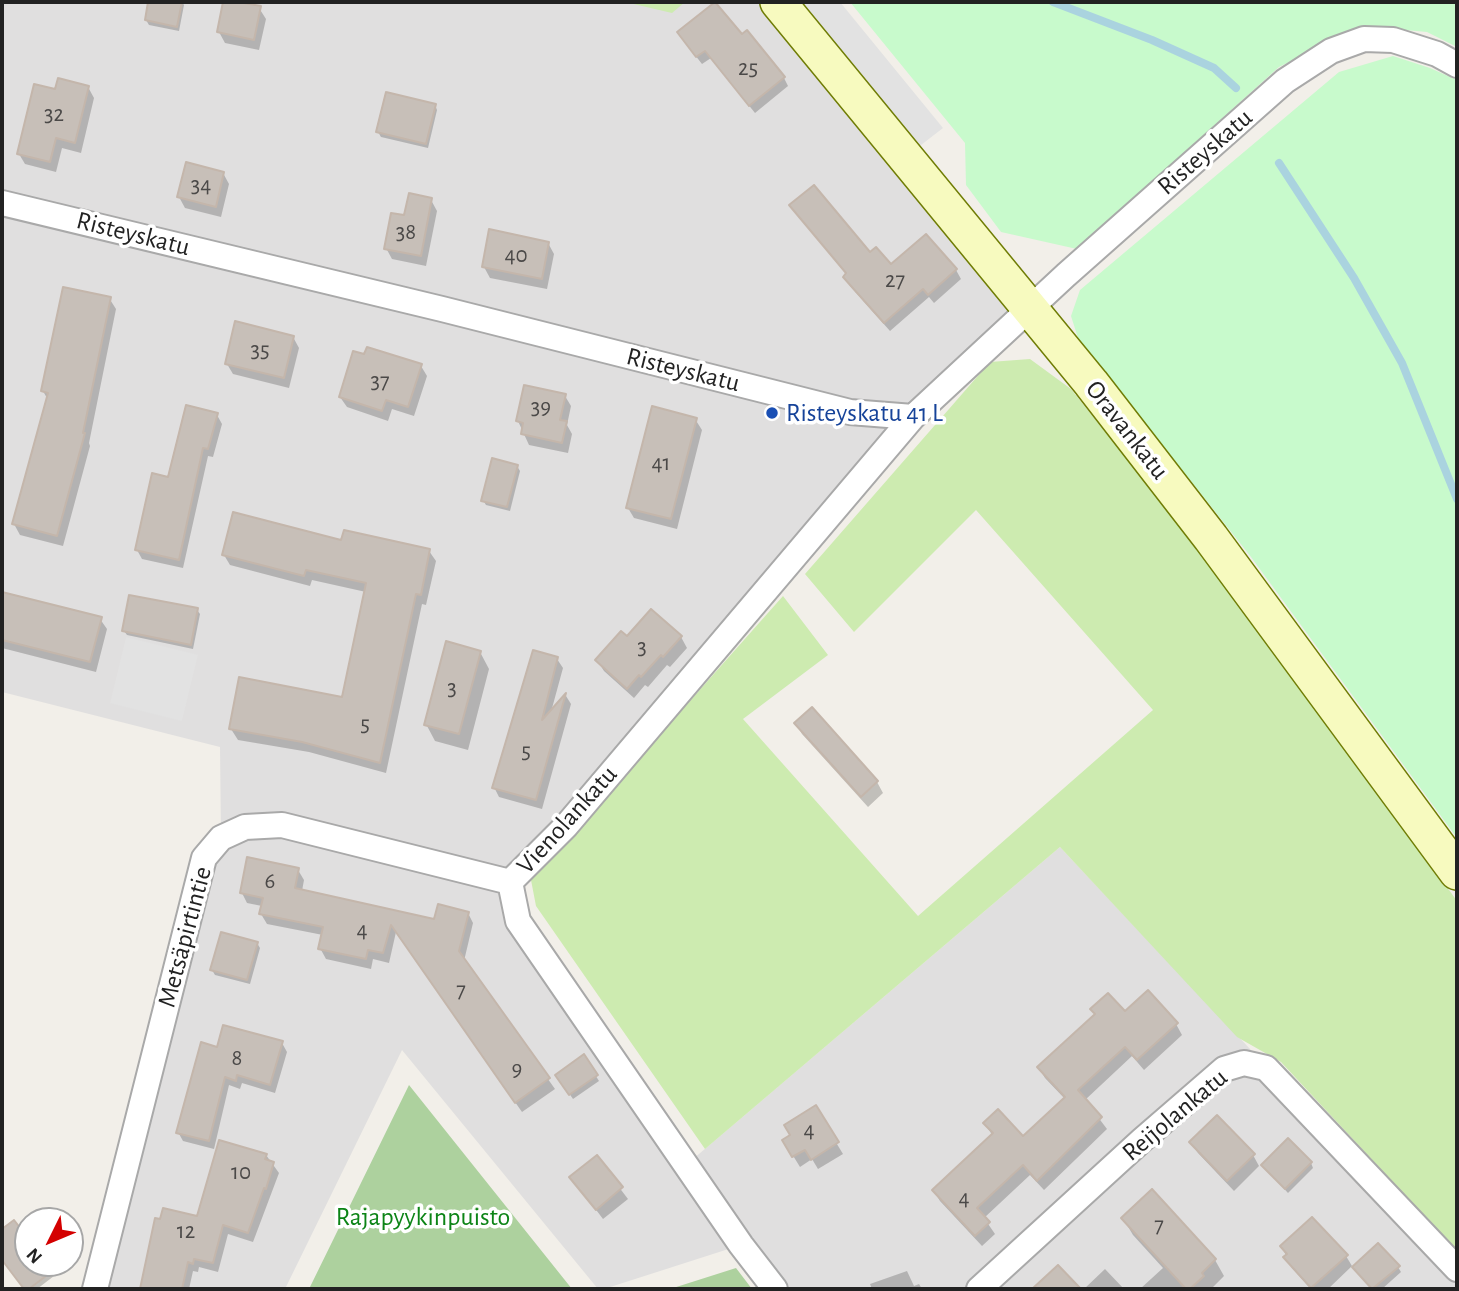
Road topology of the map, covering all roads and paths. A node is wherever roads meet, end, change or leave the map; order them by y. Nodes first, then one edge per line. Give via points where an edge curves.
1 (778, 2) edge
2 (1457, 65) edge
3 (2, 203) edge
4 (1030, 308) junction
5 (914, 417) junction
6 (1457, 872) edge
7 (510, 882) junction
8 (1457, 1269) edge
9 (95, 1289) edge
10 (775, 1289) edge
11 (979, 1289) edge

1 - 4 street, Oravankatu
2 - 4 street, Risteyskatu via 1393,40 1364,39 1331,51 1286,81
3 - 5 street, Risteyskatu via 850,412
4 - 5 street, Risteyskatu
4 - 6 street, Oravankatu via 1212,538
5 - 7 street, Vienolankatu via 566,826
7 - 9 street, Metsäpirtintie via 282,825 246,827 221,838 204,858
7 - 10 street, Vienolankatu via 518,921
8 - 11 street, Reijolankatu via 1266,1068 1244,1063 1224,1069

